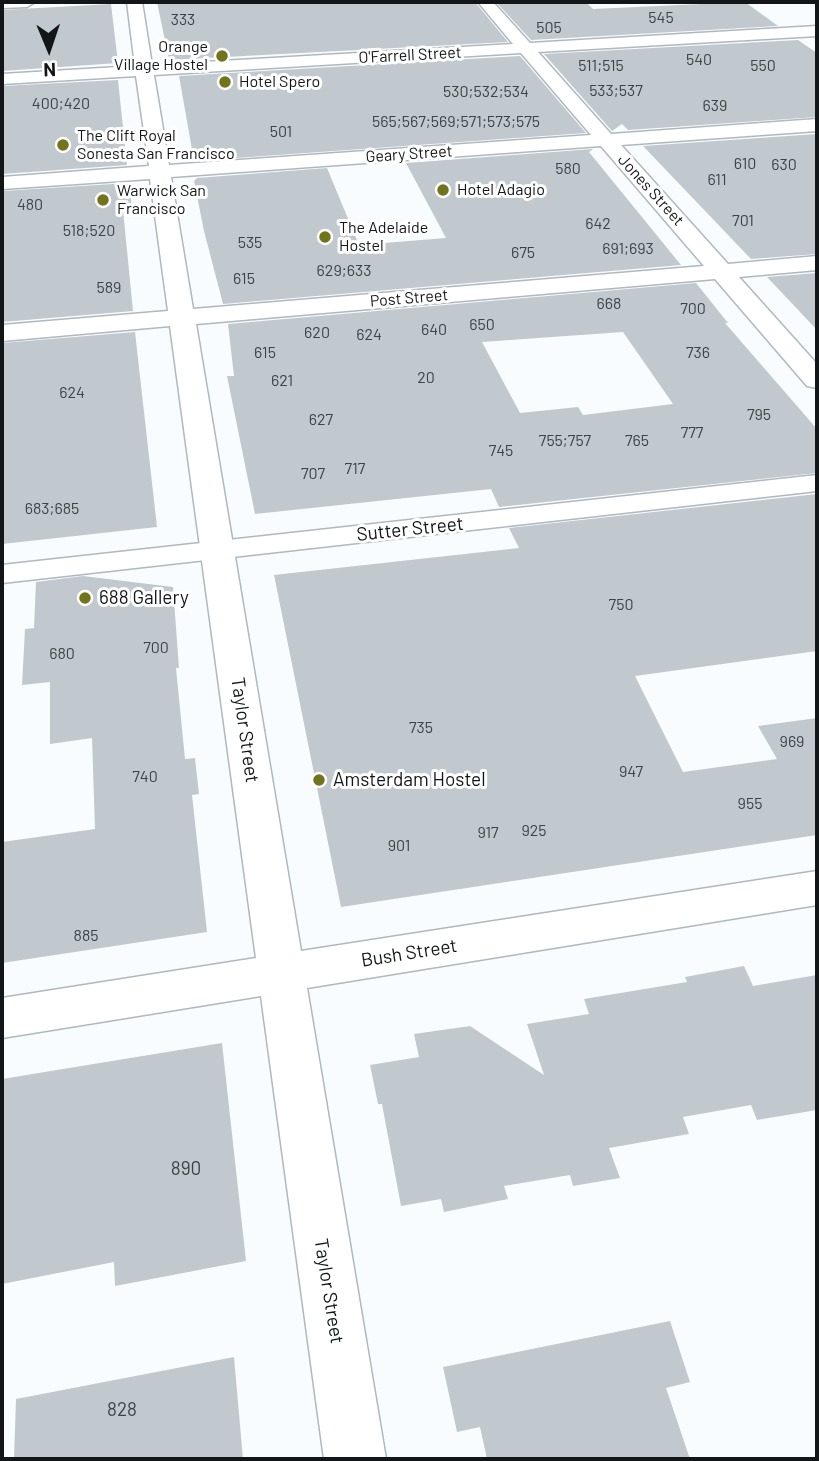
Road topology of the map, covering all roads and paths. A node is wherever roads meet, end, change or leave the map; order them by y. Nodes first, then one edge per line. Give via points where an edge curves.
1 (27, 2) edge
2 (134, 2) edge
3 (485, 2) edge
4 (2, 3) edge
5 (817, 31) edge
6 (526, 48) junction
7 (145, 70) junction
8 (2, 79) edge
9 (817, 125) edge
10 (607, 140) junction
11 (160, 172) junction
12 (2, 183) edge
13 (817, 263) edge
14 (722, 271) junction
15 (182, 317) junction
16 (2, 333) edge
17 (817, 380) edge
18 (817, 483) edge
19 (218, 550) junction
20 (2, 574) edge
21 (817, 888) edge
22 (281, 973) junction
23 (2, 1018) edge
24 (355, 1459) edge

1 - 4 main road
2 - 7 main road, Taylor Street
3 - 6 main road, Jones Street
5 - 6 main road, O'Farrell Street
6 - 7 main road, O'Farrell Street
6 - 10 main road, Jones Street
7 - 8 main road, O'Farrell Street
7 - 11 main road, Taylor Street
9 - 10 main road, Geary Street
10 - 11 main road, Geary Street
10 - 14 main road, Jones Street
11 - 12 main road, Geary Street
11 - 15 main road, Taylor Street
13 - 14 main road, Post Street
14 - 15 main road, Post Street
14 - 17 main road, Jones Street
15 - 16 main road, Post Street
15 - 19 main road, Taylor Street
18 - 19 street, Sutter Street
19 - 20 street, Sutter Street
19 - 22 main road, Taylor Street
21 - 22 main road, Bush Street
22 - 23 main road, Bush Street
22 - 24 main road, Taylor Street

